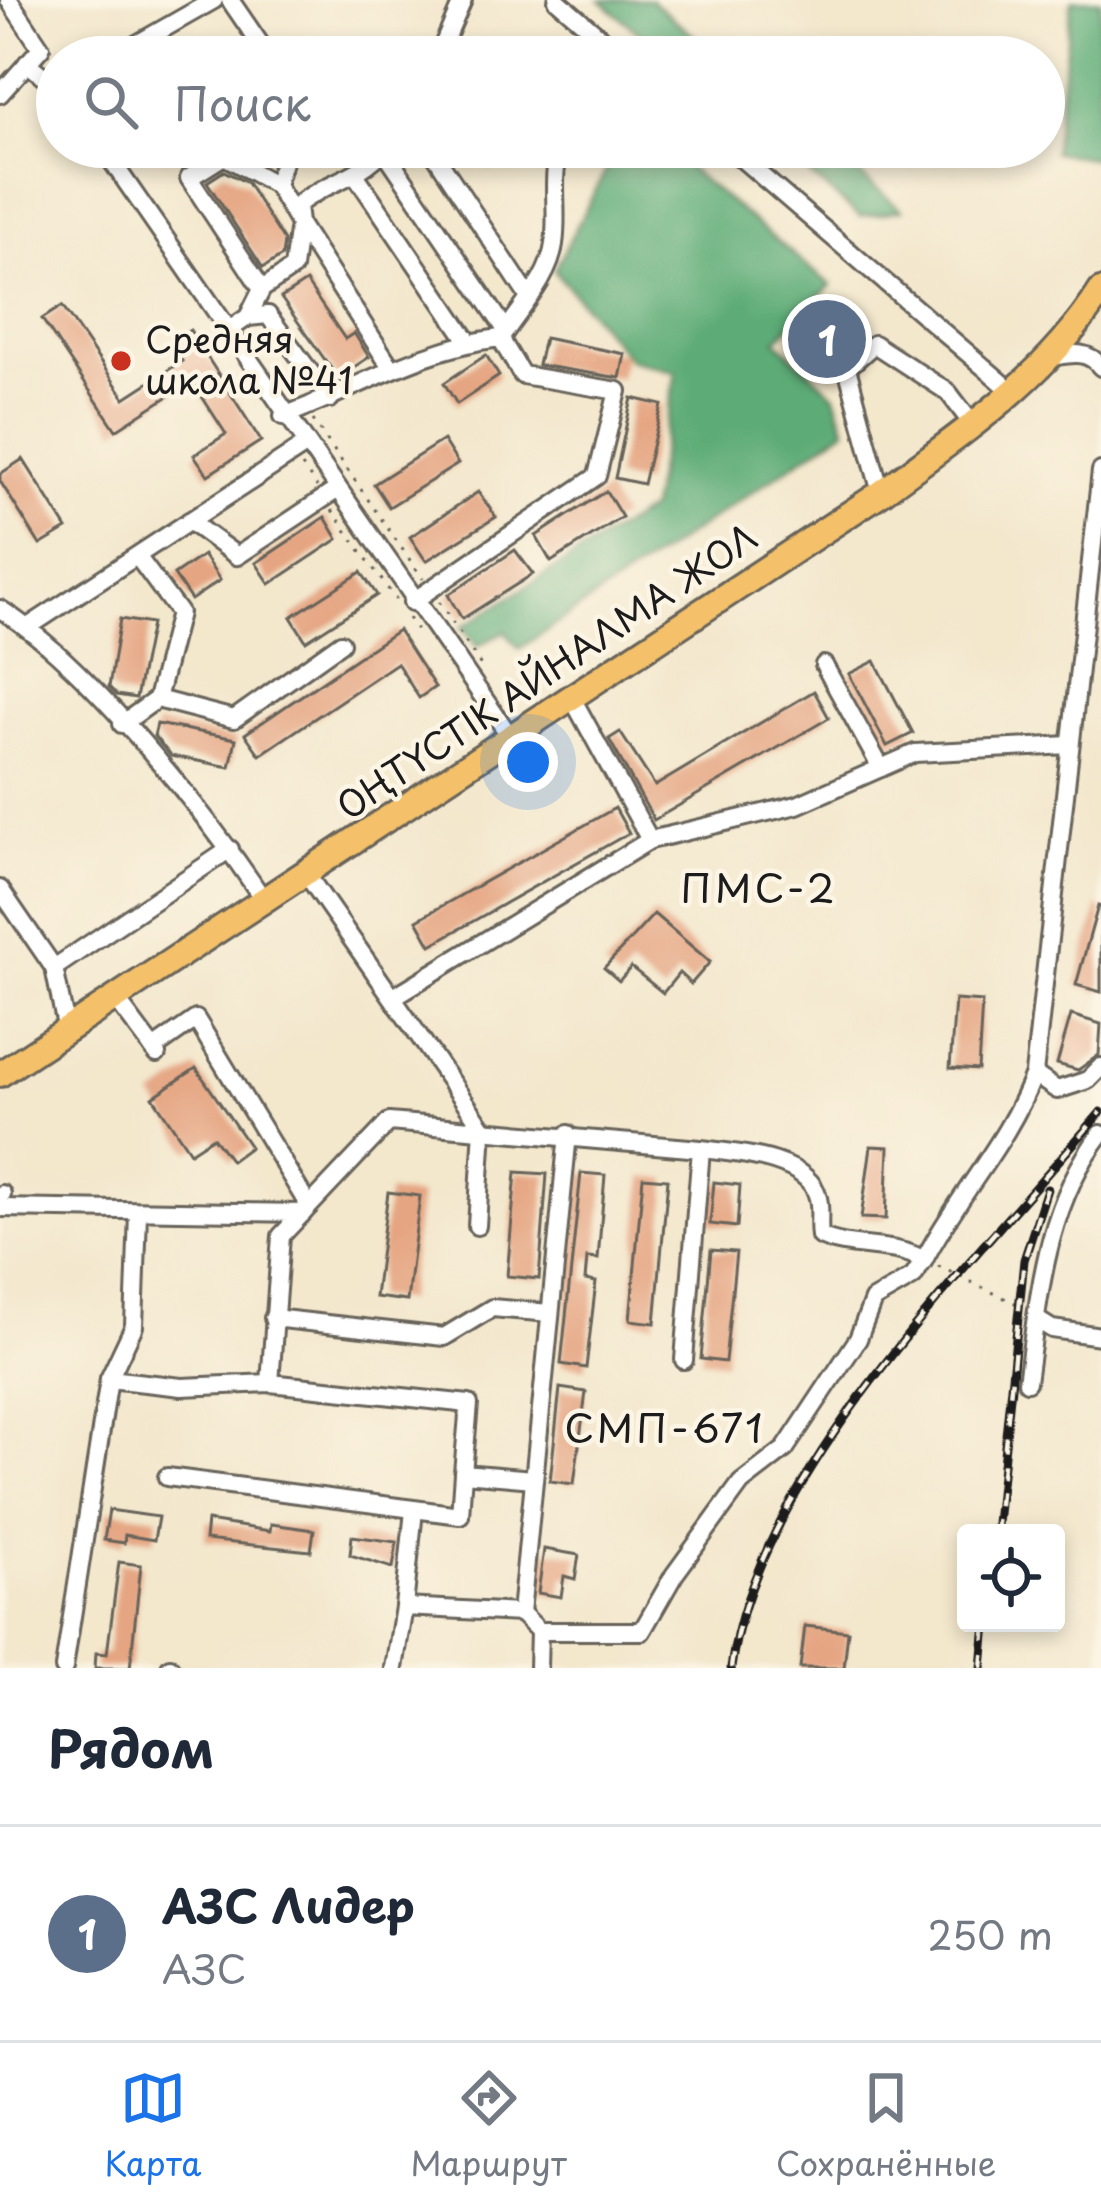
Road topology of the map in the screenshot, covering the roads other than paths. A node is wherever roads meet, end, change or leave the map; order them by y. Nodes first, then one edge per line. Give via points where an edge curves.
1 (9, 0) edge
2 (214, 0) edge
3 (230, 0) edge
4 (463, 0) edge
5 (556, 0) edge
6 (151, 36) edge
7 (255, 36) edge
8 (447, 36) edge
9 (598, 36) edge
10 (36, 40) edge
11 (36, 53) edge
12 (27, 63) junction
13 (36, 70) edge
14 (0, 94) edge
15 (115, 168) edge
16 (205, 168) edge
17 (246, 168) edge
18 (281, 168) edge
19 (366, 168) edge
20 (398, 168) edge
21 (444, 168) edge
22 (554, 168) edge
23 (752, 168) edge
24 (357, 177) junction
25 (276, 185) junction
26 (299, 224) junction
27 (262, 289) junction
28 (1101, 291) edge
29 (529, 296) junction
30 (248, 317) junction
31 (221, 325) junction
32 (503, 334) junction
33 (470, 342) junction
34 (1051, 357) junction
35 (1101, 367) edge
36 (392, 369) junction
37 (1014, 393) junction
38 (331, 399) junction
39 (283, 416) junction
40 (973, 425) junction
41 (298, 449) junction
42 (1101, 471) edge
43 (881, 493) junction
44 (330, 495) junction
45 (189, 521) junction
46 (137, 556) junction
47 (412, 602) junction
48 (0, 609) edge
49 (28, 627) junction
50 (341, 643) dead end
51 (824, 665) dead end
52 (572, 698) junction
53 (157, 699) junction
54 (122, 724) junction
55 (512, 739) junction
56 (1070, 746) junction
57 (881, 769) junction
58 (650, 840) junction
59 (230, 849) junction
60 (307, 875) junction
61 (0, 889) edge
62 (265, 902) junction
63 (54, 968) junction
64 (395, 996) junction
65 (116, 999) junction
66 (67, 1031) junction
67 (1101, 1067) edge
68 (0, 1074) edge
69 (1034, 1074) junction
70 (483, 1128) junction
71 (568, 1134) junction
72 (1101, 1134) edge
73 (701, 1149) junction
74 (1, 1199) edge
75 (306, 1209) junction
76 (138, 1213) junction
77 (477, 1226) dead end
78 (924, 1260) junction
79 (550, 1313) junction
80 (273, 1318) junction
81 (1036, 1319) junction
82 (1101, 1336) edge
83 (684, 1360) dead end
84 (109, 1379) junction
85 (1028, 1382) dead end
86 (270, 1383) junction
87 (463, 1473) junction
88 (167, 1477) dead end
89 (534, 1479) junction
90 (414, 1510) junction
91 (404, 1607) junction
92 (521, 1613) junction
93 (539, 1631) junction
94 (64, 1668) edge
95 (394, 1668) edge
96 (538, 1668) edge

1 - 10 street
2 - 6 street
3 - 7 street
4 - 8 street
5 - 9 street
11 - 12 street
12 - 13 street
12 - 14 street
15 - 31 street
16 - 27 street via 189,178
17 - 25 street
18 - 25 street
19 - 24 street
20 - 32 street
21 - 29 street
22 - 29 street via 555,243
23 - 37 street
24 - 26 street via 297,205
24 - 33 street
25 - 26 street
26 - 27 street via 293,268
26 - 36 street
27 - 30 street
28 - 34 highway, ОҢТҮСТІК АЙНАЛМА ЖОЛ
29 - 32 street
30 - 31 street
30 - 38 street via 268,315
31 - 39 street
32 - 33 street
32 - 47 street via 522,375 618,391 597,476
33 - 36 street
34 - 35 street via 1080,353
34 - 37 highway, ОҢТҮСТІК АЙНАЛМА ЖОЛ
36 - 38 street
37 - 40 highway, ОҢТҮСТІК АЙНАЛМА ЖОЛ
38 - 39 street
39 - 41 street
40 - 43 highway, ОҢТҮСТІК АЙНАЛМА ЖОЛ
40 - 43 street via 948,392 874,344 847,368
41 - 44 street
41 - 45 street
42 - 56 street
43 - 52 highway, ОҢТҮСТІК АЙНАЛМА ЖОЛ
44 - 45 street via 237,556
44 - 47 street
45 - 46 street
46 - 49 street
46 - 53 street via 179,613
47 - 55 street
48 - 49 street
49 - 54 street
50 - 53 street via 234,719
51 - 57 street
52 - 55 highway, ОҢТҮСТІК АЙНАЛМА ЖОЛ
52 - 58 street
53 - 54 street
54 - 59 street
55 - 60 highway, ОҢТҮСТІК АЙНАЛМА ЖОЛ
56 - 57 street via 916,753
56 - 69 street
57 - 58 street via 797,805
58 - 64 street
59 - 62 street
59 - 63 street
60 - 62 highway, ОҢТҮСТІК АЙНАЛМА ЖОЛ
60 - 64 street
61 - 63 street
62 - 65 highway, ОҢТҮСТІК АЙНАЛМА ЖОЛ
63 - 66 street
64 - 70 street
65 - 66 highway, ОҢТҮСТІК АЙНАЛМА ЖОЛ
65 - 75 street via 155,1052 196,1019
66 - 68 highway, ОҢТҮСТІК АЙНАЛМА ЖОЛ
67 - 69 street via 1057,1090
69 - 78 street via 1016,1122 953,1203
70 - 71 street
70 - 75 street via 389,1122
70 - 77 street
71 - 73 street
71 - 79 street
72 - 81 street via 1048,1245
73 - 78 street via 792,1169 812,1184 820,1236
73 - 83 street
74 - 76 street
75 - 76 street
75 - 80 street via 280,1236
76 - 84 street via 134,1326
78 - 93 street via 914,1277 873,1300 858,1340 785,1450 742,1483 642,1631
79 - 80 street via 492,1308 444,1337
79 - 89 street
80 - 86 street
81 - 82 street
81 - 85 street
84 - 86 street via 182,1387
84 - 94 street
86 - 87 street via 469,1404
87 - 89 street
87 - 90 street via 460,1515
88 - 90 street
89 - 92 street
90 - 91 street
91 - 92 street
91 - 95 street
92 - 93 street
93 - 96 street

